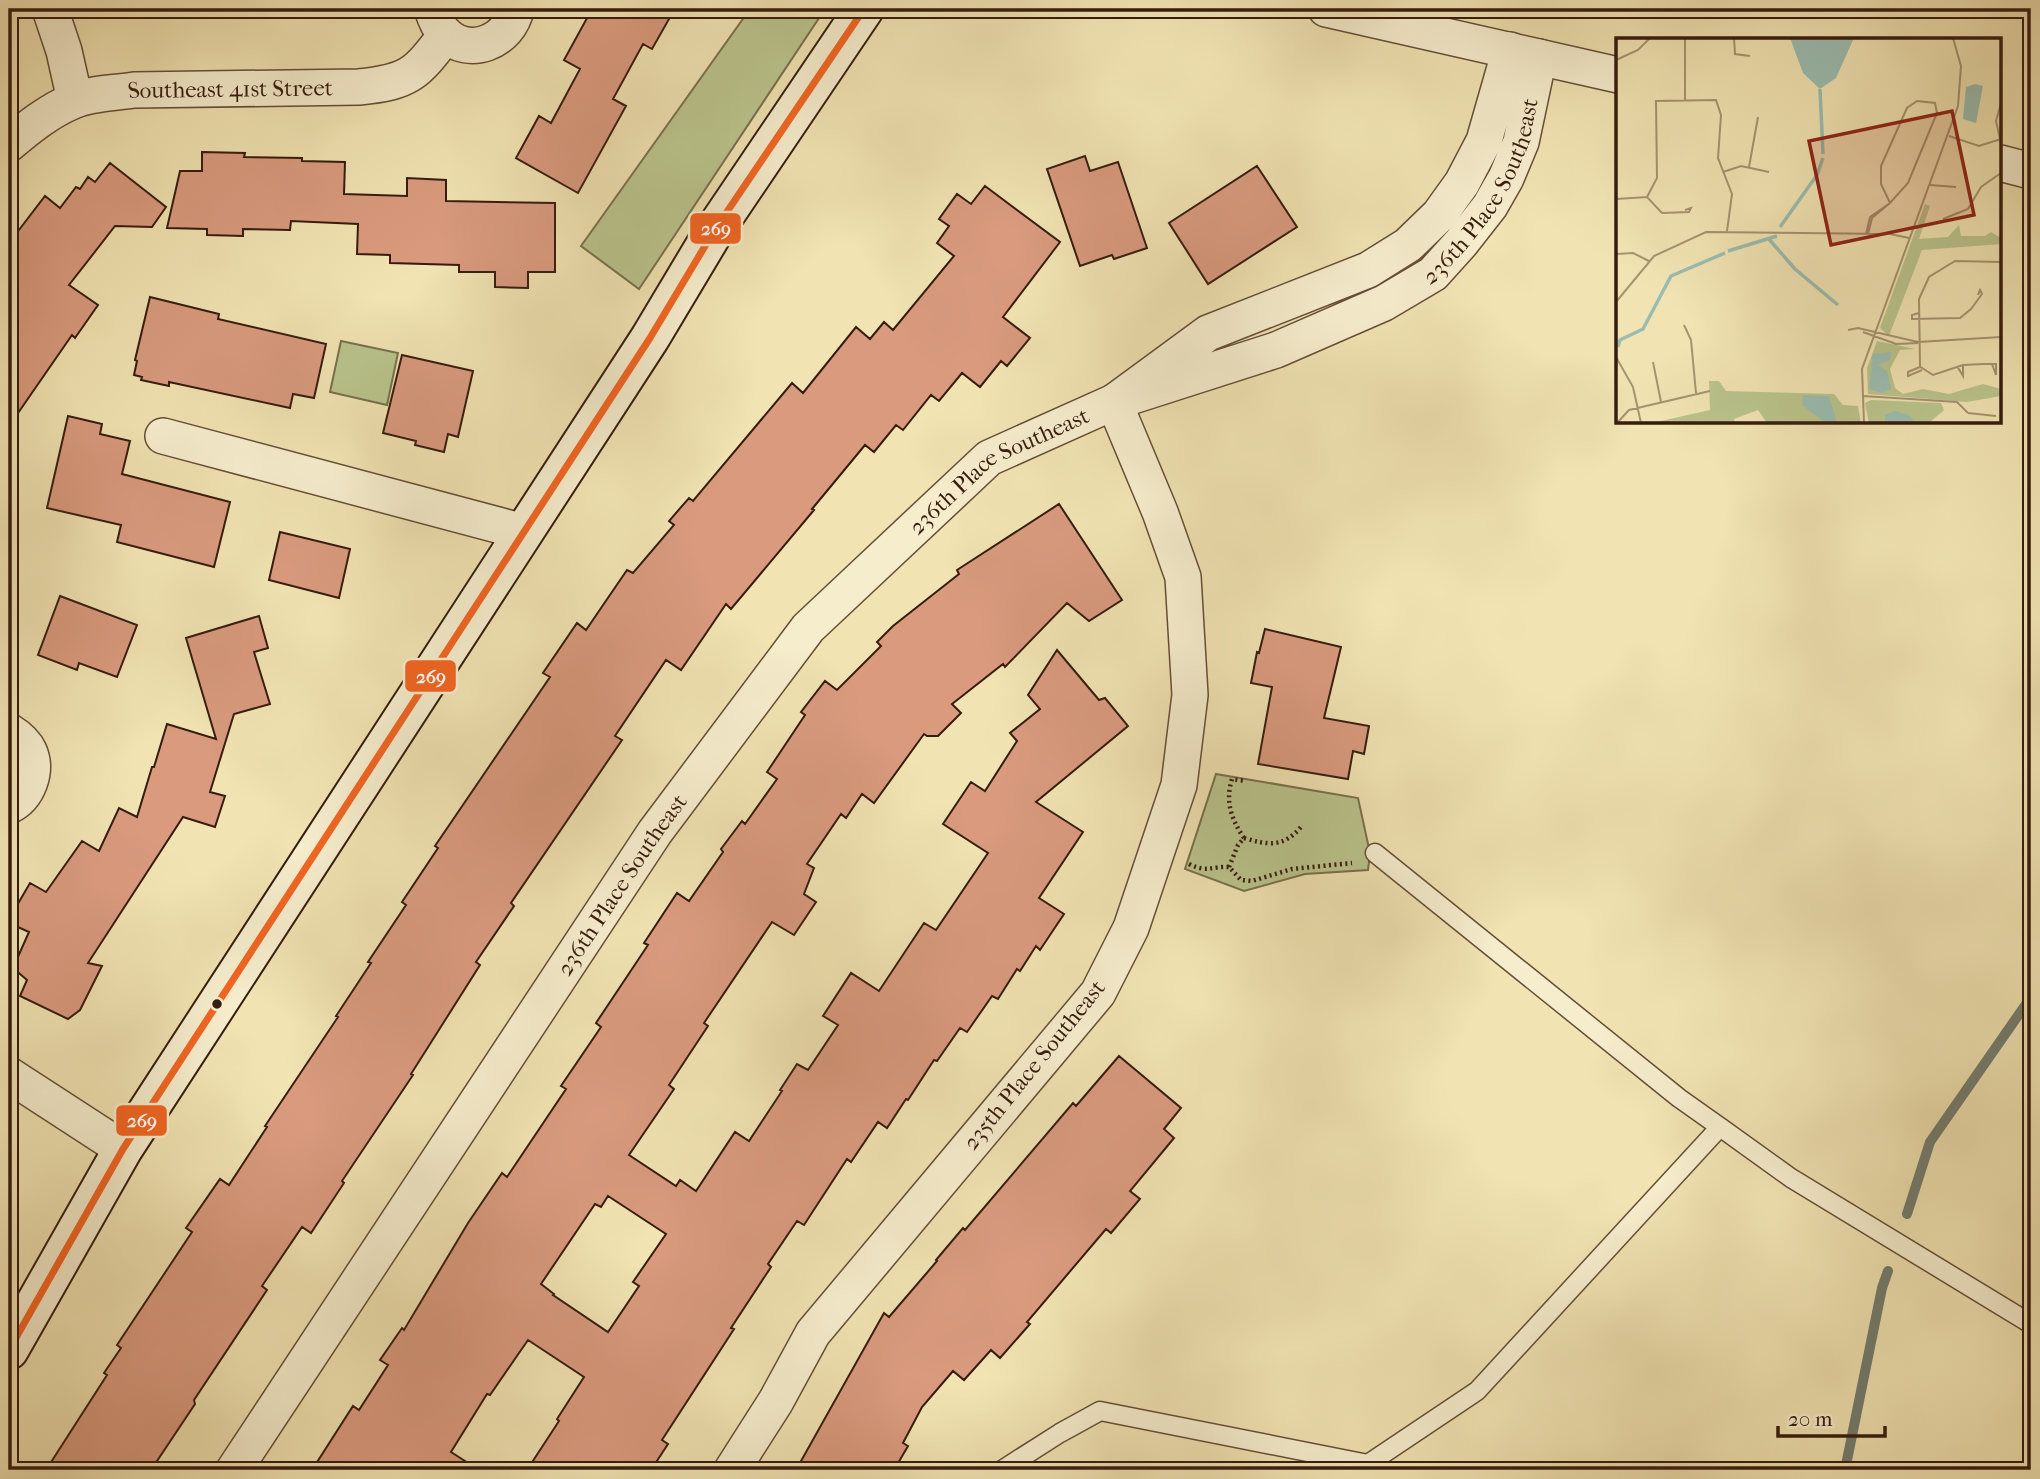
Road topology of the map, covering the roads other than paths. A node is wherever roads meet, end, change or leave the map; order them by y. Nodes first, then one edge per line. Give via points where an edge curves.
1 (50, 9) edge
2 (516, 9) edge
3 (864, 9) edge
4 (1325, 9) edge
5 (439, 22) edge
6 (1525, 54) junction
7 (1616, 75) edge
8 (75, 100) junction
9 (9, 144) edge
10 (2002, 164) edge
11 (2031, 171) edge
12 (1114, 402) junction
13 (163, 436) dead end
14 (524, 532) junction
15 (9, 731) edge
16 (9, 806) edge
17 (1378, 856) road end
18 (9, 1075) edge
19 (1720, 1127) junction
20 (123, 1149) junction
21 (2031, 1324) edge
22 (9, 1350) edge
23 (234, 1470) edge
24 (732, 1470) edge
25 (1002, 1470) edge

1 - 8 street
2 - 5 street, Southeast 41st Street via 510,25 487,44 458,42
3 - 14 main road via 714,231
4 - 6 street
5 - 8 street, Southeast 41st Street via 423,65 403,79 383,85 134,90
6 - 7 street
6 - 12 street, 236th Place Southeast via 1521,142 1506,178 1490,206 1433,274 1384,303 1276,350
8 - 9 street, Southeast 41st Street via 36,121
10 - 11 street
12 - 23 street, 236th Place Southeast via 989,458 808,628 655,832
12 - 24 street, 235th Place Southeast via 1183,577 1190,695 1179,785 1131,929 1098,993 813,1333
13 - 14 street
14 - 20 main road
15 - 16 street via 21,740 33,766 24,793
17 - 19 lane
18 - 20 street
19 - 21 lane via 1791,1178
19 - 25 lane via 1477,1391 1368,1464 1100,1411
20 - 22 main road

